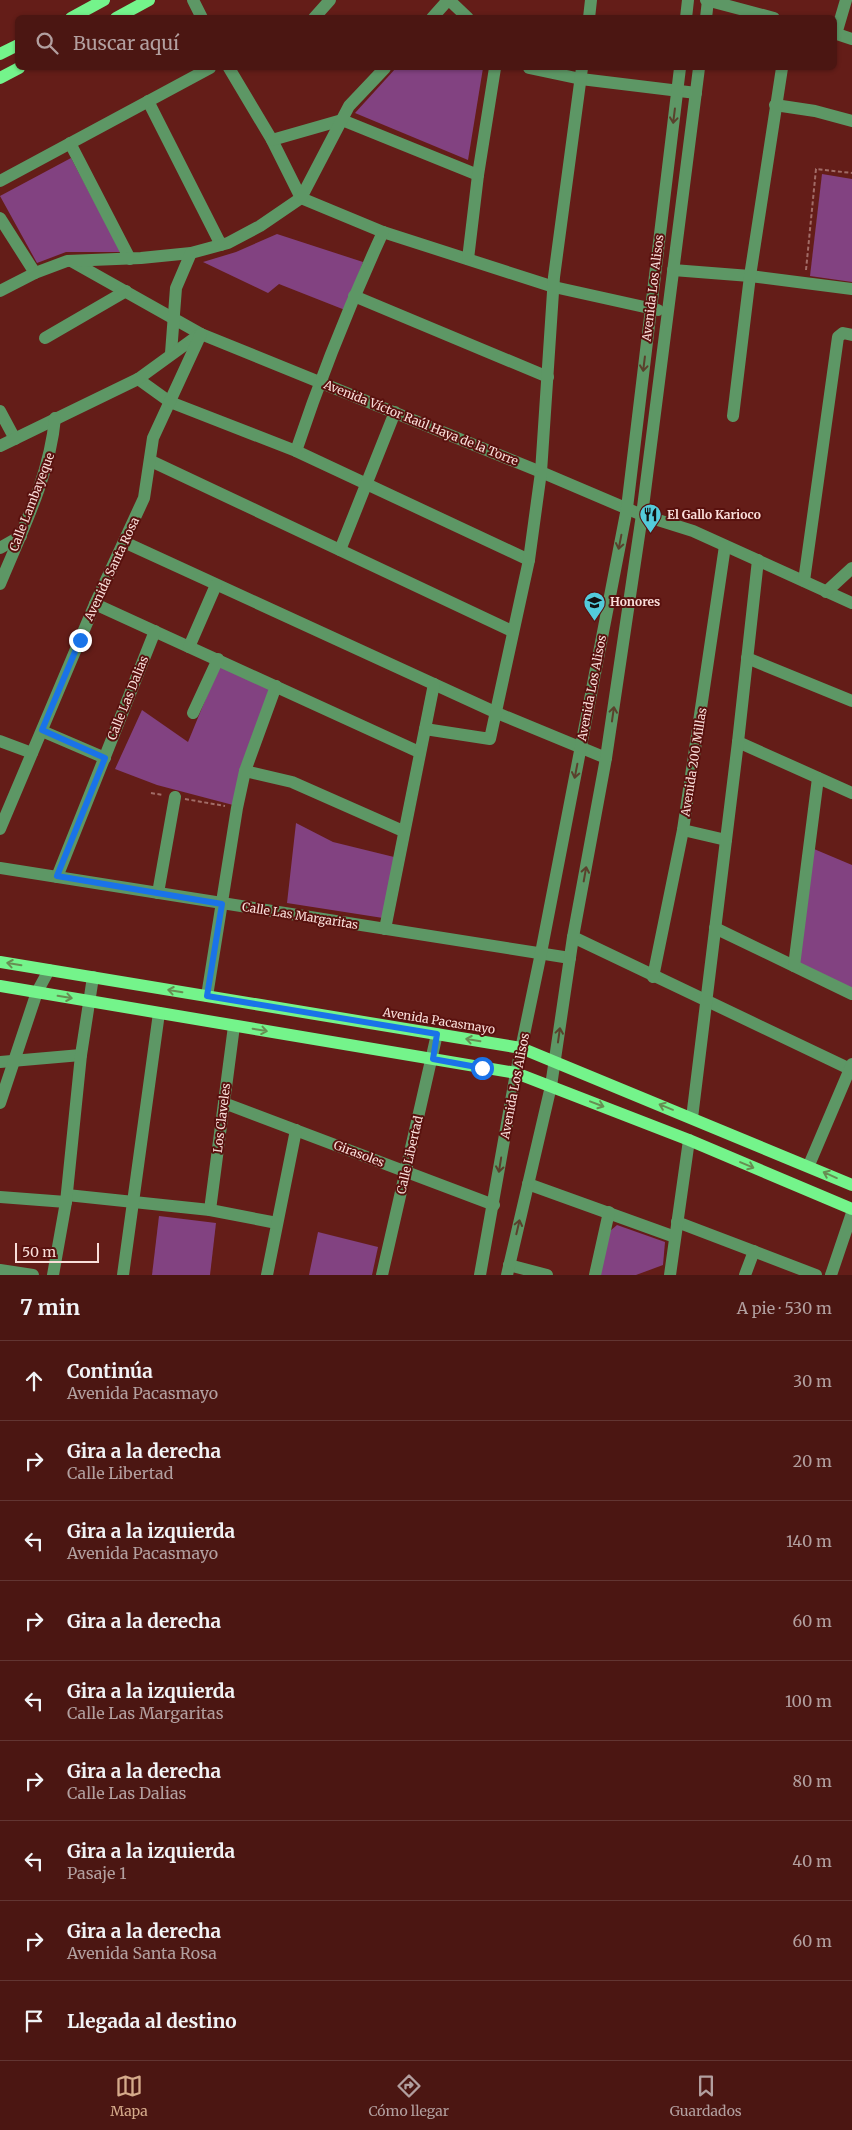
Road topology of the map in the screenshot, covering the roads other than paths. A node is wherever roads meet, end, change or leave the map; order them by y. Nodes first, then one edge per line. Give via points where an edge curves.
1 (104, 0) edge
2 (149, 0) edge
3 (193, 0) edge
4 (330, 0) edge
5 (449, 0) edge
6 (591, 0) edge
7 (688, 0) edge
8 (707, 0) edge
9 (846, 0) edge
10 (76, 15) edge
11 (122, 15) edge
12 (200, 15) edge
13 (317, 15) edge
14 (435, 15) edge
15 (465, 15) edge
16 (589, 15) edge
17 (686, 15) edge
18 (706, 15) edge
19 (763, 15) edge
20 (837, 28) edge
21 (837, 35) edge
22 (852, 39) edge
23 (15, 46) edge
24 (0, 54) edge
25 (15, 70) edge
26 (206, 70) edge
27 (230, 70) edge
28 (383, 70) edge
29 (495, 70) edge
30 (546, 70) edge
31 (680, 70) edge
32 (700, 70) edge
33 (782, 70) edge
34 (582, 74) edge
35 (0, 78) edge
36 (677, 90) junction
37 (696, 94) junction
38 (148, 101) junction
39 (775, 105) junction
40 (342, 120) junction
41 (852, 121) edge
42 (272, 140) junction
43 (70, 143) junction
44 (478, 175) junction
45 (0, 181) edge
46 (301, 198) junction
47 (0, 218) edge
48 (383, 232) junction
49 (221, 245) junction
50 (191, 252) junction
51 (130, 259) junction
52 (468, 259) junction
53 (73, 262) junction
54 (674, 270) junction
55 (35, 273) junction
56 (750, 276) junction
57 (554, 287) junction
58 (852, 289) edge
59 (0, 291) edge
60 (126, 291) junction
61 (354, 296) junction
62 (651, 308) junction
63 (668, 312) junction
64 (176, 320) junction
65 (201, 334) junction
66 (852, 335) edge
67 (45, 338) dead end
68 (171, 353) junction
69 (548, 377) junction
70 (138, 378) junction
71 (320, 382) junction
72 (170, 402) junction
73 (0, 411) edge
74 (396, 412) junction
75 (733, 416) dead end
76 (55, 418) junction
77 (15, 438) junction
78 (0, 446) edge
79 (296, 451) junction
80 (151, 461) junction
81 (541, 472) junction
82 (366, 482) junction
83 (627, 508) junction
84 (642, 515) junction
85 (20, 536) junction
86 (124, 542) junction
87 (725, 546) junction
88 (0, 548) edge
89 (340, 550) junction
90 (529, 560) junction
91 (758, 560) junction
92 (852, 568) edge
93 (804, 581) junction
94 (0, 584) edge
95 (216, 585) junction
96 (826, 592) junction
97 (852, 603) edge
98 (95, 604) junction
99 (155, 631) junction
100 (512, 631) junction
101 (189, 647) junction
102 (747, 658) junction
103 (218, 659) junction
104 (434, 684) junction
105 (276, 686) junction
106 (852, 701) edge
107 (193, 713) dead end
108 (497, 713) junction
109 (425, 729) junction
110 (42, 730) junction
111 (0, 741) edge
112 (738, 742) junction
113 (581, 748) junction
114 (419, 752) junction
115 (32, 753) junction
116 (105, 758) junction
117 (606, 758) junction
118 (246, 771) junction
119 (818, 778) junction
120 (852, 793) edge
121 (175, 797) road end
122 (0, 829) edge
123 (683, 830) junction
124 (403, 831) junction
125 (726, 840) junction
126 (0, 868) edge
127 (57, 876) junction
128 (158, 893) junction
129 (222, 904) junction
130 (715, 928) junction
131 (385, 929) junction
132 (573, 937) junction
133 (542, 953) junction
134 (570, 958) junction
135 (0, 962) edge
136 (794, 966) junction
137 (49, 970) junction
138 (93, 977) junction
139 (653, 977) junction
140 (0, 986) edge
141 (36, 992) junction
142 (852, 994) edge
143 (207, 996) junction
144 (90, 1001) junction
145 (706, 1002) junction
146 (159, 1013) junction
147 (234, 1026) junction
148 (437, 1034) junction
149 (521, 1048) junction
150 (81, 1055) junction
151 (433, 1059) junction
152 (14, 1061) junction
153 (0, 1062) edge
154 (556, 1062) junction
155 (851, 1068) edge
156 (516, 1073) junction
157 (552, 1086) junction
158 (0, 1103) edge
159 (224, 1103) junction
160 (692, 1118) junction
161 (296, 1130) junction
162 (689, 1140) junction
163 (809, 1165) junction
164 (406, 1172) junction
165 (528, 1184) junction
166 (852, 1185) edge
167 (0, 1197) edge
168 (67, 1198) junction
169 (133, 1202) junction
170 (494, 1205) junction
171 (210, 1210) junction
172 (852, 1211) edge
173 (609, 1212) junction
174 (677, 1222) junction
175 (277, 1223) junction
176 (675, 1237) junction
177 (754, 1251) junction
178 (0, 1270) edge
179 (508, 1270) edge
180 (670, 1272) edge
181 (33, 1275) edge
182 (53, 1275) edge
183 (123, 1275) edge
184 (267, 1275) edge
185 (382, 1275) edge
186 (480, 1275) edge
187 (547, 1275) edge
188 (595, 1275) edge
189 (656, 1275) edge
190 (745, 1275) edge
191 (816, 1275) edge
192 (832, 1275) edge

1 - 10 main road
2 - 11 main road
3 - 12 street
4 - 13 street
5 - 14 street
5 - 15 street
6 - 16 street
7 - 17 street
8 - 18 street
8 - 19 street
9 - 20 street
21 - 22 street
23 - 24 main road
25 - 35 main road
26 - 38 street
27 - 42 street
28 - 40 street via 349,106
29 - 44 street
30 - 34 street
31 - 36 street, Avenida Los Alisos
32 - 37 street, Avenida Los Alisos
33 - 39 street
34 - 36 street
34 - 57 street
36 - 37 street
36 -> 62 street, Avenida Los Alisos
37 - 54 street, Avenida Los Alisos
38 - 43 street
38 - 49 street
39 - 41 street
39 - 56 street
40 - 42 street
40 - 44 street
40 - 46 street
42 - 46 street
43 - 45 street
43 - 51 street
44 - 52 street
46 - 48 street
46 - 49 street via 260,226
47 - 55 street
48 - 52 street
48 - 61 street
49 - 50 street
50 - 51 street
50 - 64 street via 176,288
51 - 53 street
52 - 57 street
53 - 55 street via 62,262
53 - 60 street, Avenida Víctor Raúl Haya de la Torre
54 - 56 street
54 - 63 street, Avenida Los Alisos
55 - 59 street
56 - 58 street
56 - 75 street
57 - 62 street
57 - 69 street
60 - 64 street, Avenida Víctor Raúl Haya de la Torre
60 - 67 street
61 - 69 street
61 - 71 street
62 - 63 street
62 -> 83 street, Avenida Los Alisos
63 - 84 street, Avenida Los Alisos
64 - 65 street, Avenida Víctor Raúl Haya de la Torre
64 - 68 street
65 - 68 street
65 - 71 street, Avenida Víctor Raúl Haya de la Torre
65 - 72 street, Avenida Santa Rosa
66 - 93 street via 843,333 838,337
68 - 70 street
69 - 81 street
70 - 72 street
70 - 76 street
71 - 74 street, Avenida Víctor Raúl Haya de la Torre
71 - 79 street
72 - 79 street
72 - 80 street, Avenida Santa Rosa via 153,438
73 - 77 street
74 - 81 street, Avenida Víctor Raúl Haya de la Torre
74 - 82 street
76 - 77 street
76 - 85 street, Calle Lambayeque via 53,448
77 - 78 street
79 - 82 street
80 - 86 street, Avenida Santa Rosa via 144,498
80 - 89 street
81 - 83 street, Avenida Víctor Raúl Haya de la Torre
81 - 90 street
82 - 89 street
82 - 90 street
83 - 84 street, Avenida Víctor Raúl Haya de la Torre
83 -> 113 street, Avenida Los Alisos
84 - 87 street, Avenida Víctor Raúl Haya de la Torre via 693,531
117 -> 84 street, Avenida Los Alisos
85 - 88 street
85 - 94 street, Calle Lambayeque
86 - 95 street
86 - 98 street, Avenida Santa Rosa
87 - 91 street, Avenida Víctor Raúl Haya de la Torre
87 - 123 street, Avenida 200 Millas
89 - 100 street
90 - 100 street
91 - 93 street, Avenida Víctor Raúl Haya de la Torre
91 - 102 street
92 - 96 street
93 - 96 street, Avenida Víctor Raúl Haya de la Torre
95 - 101 street
95 - 104 street
96 - 97 street, Avenida Víctor Raúl Haya de la Torre
98 - 99 street
98 - 110 street, Avenida Santa Rosa
99 - 101 street
99 - 116 street, Calle Las Dalias
100 - 108 street
101 - 103 street
102 - 106 street
102 - 112 street
103 - 105 street
103 - 107 street
104 - 108 street
104 - 109 street
105 - 114 street
105 - 118 street
108 - 109 street via 490,739
108 - 113 street
109 - 114 street
110 - 115 street, Avenida Santa Rosa
110 - 116 street
111 - 115 street
112 - 119 street
112 - 125 street
113 - 117 street
113 -> 133 street, Avenida Los Alisos
114 - 124 street
115 - 122 street, Avenida Santa Rosa
116 - 127 street, Calle Las Dalias
132 -> 117 street, Avenida Los Alisos
118 - 124 street via 292,782
118 - 129 street
119 - 120 street
119 - 136 street
121 - 128 street
123 - 125 street
123 - 139 street, Avenida 200 Millas
124 - 131 street
125 - 130 street
126 - 127 street, Calle Las Margaritas
127 - 128 street, Calle Las Margaritas
128 - 129 street, Calle Las Margaritas
129 - 131 street, Calle Las Margaritas
129 - 143 street
130 - 136 street
130 - 145 street
131 - 133 street, Calle Las Margaritas
132 - 134 street, Avenida Los Alisos
132 - 139 street
133 - 134 street, Calle Las Margaritas
133 - 149 street, Avenida Los Alisos
154 -> 134 street, Avenida Los Alisos
137 -> 135 main road, Avenida Pacasmayo
136 - 142 street
137 - 138 main road, Avenida Pacasmayo
137 - 141 street
143 -> 138 main road, Avenida Pacasmayo
138 - 144 street
139 - 145 street
140 - 141 main road
141 -> 144 main road
141 - 152 street
143 - 148 main road, Avenida Pacasmayo
144 - 146 main road
144 - 150 street
145 - 155 street
145 - 160 street
146 - 147 main road
146 - 169 street
147 -> 151 main road
147 - 159 street, Los Claveles
149 -> 148 main road, Avenida Pacasmayo
148 - 151 street, Calle Libertad
149 - 154 main road, Avenida Pacasmayo
149 - 156 street, Avenida Los Alisos
150 - 152 street
150 - 168 street
151 - 156 main road
151 - 164 street, Calle Libertad
152 - 153 street
152 - 158 street
154 - 157 street, Avenida Los Alisos
160 -> 154 main road, Avenida Pacasmayo
155 - 163 street
156 - 157 main road
156 -> 170 street, Avenida Los Alisos
157 -> 162 main road
157 - 165 street, Avenida Los Alisos
159 - 161 street, Girasoles
159 - 171 street, Los Claveles
160 - 163 main road, Avenida Pacasmayo
161 - 164 street, Girasoles
161 - 175 street
162 -> 172 main road
162 - 174 street
166 -> 163 main road, Avenida Pacasmayo
164 - 170 street, Girasoles
164 - 185 street, Calle Libertad
165 - 173 street
179 -> 165 street, Avenida Los Alisos
167 - 168 street
168 - 169 street
168 - 182 street
169 - 171 street
169 - 183 street
170 - 186 street, Avenida Los Alisos
171 - 175 street
172 - 192 street
173 - 176 street
173 - 188 street
174 - 176 street
174 - 177 street
175 - 184 street
176 - 180 street
177 - 190 street
177 - 191 street
178 - 181 street
179 - 187 street
180 - 189 street

